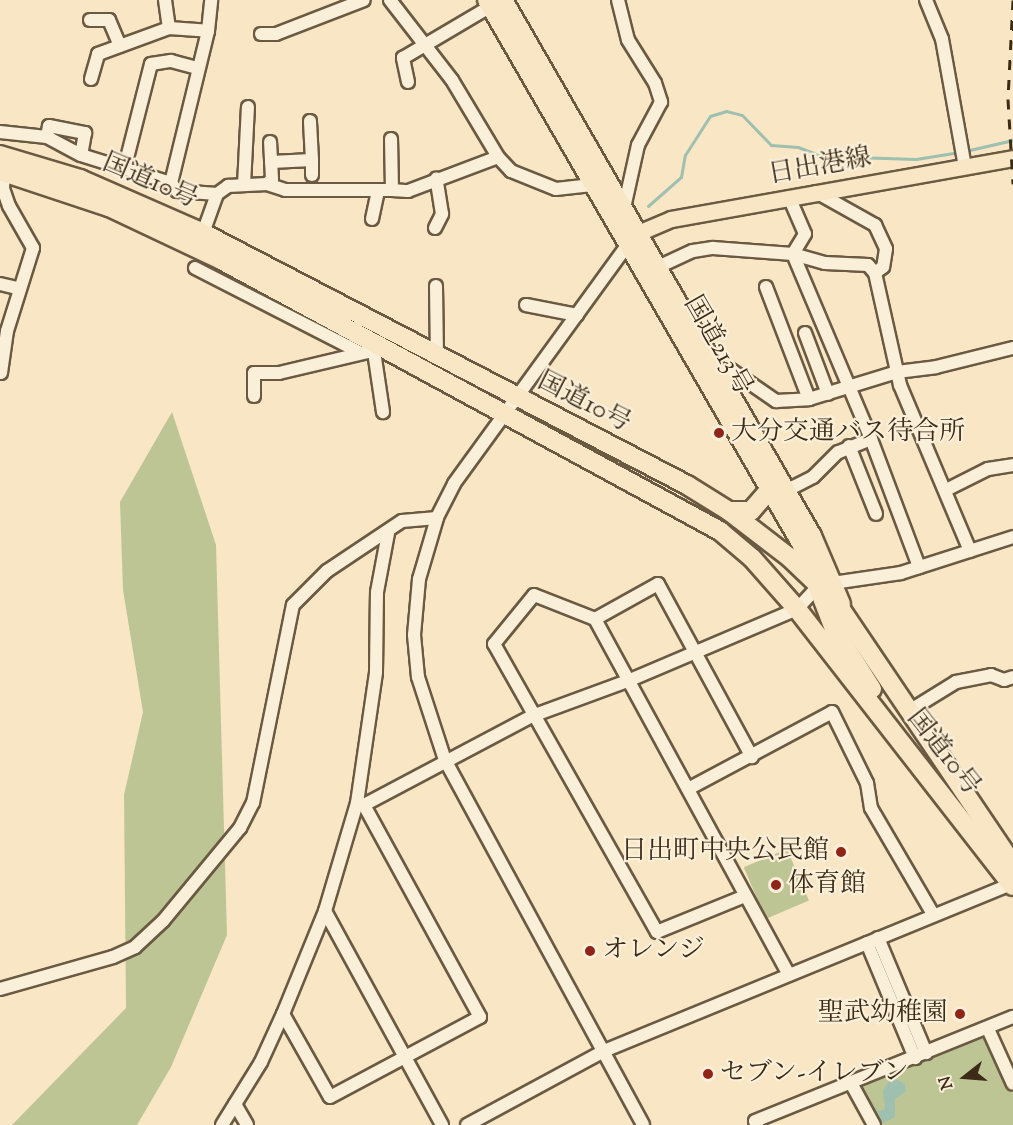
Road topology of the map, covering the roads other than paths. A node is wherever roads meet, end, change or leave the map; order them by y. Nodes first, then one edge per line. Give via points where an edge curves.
1 (165, 0) edge
2 (211, 0) edge
3 (364, 0) edge
4 (390, 0) edge
5 (618, 0) edge
6 (926, 0) edge
7 (494, 2) edge
8 (90, 20) dead end
9 (169, 28) junction
10 (208, 31) junction
11 (261, 34) dead end
12 (425, 42) junction
13 (120, 46) junction
14 (197, 68) junction
15 (91, 79) dead end
16 (408, 82) dead end
17 (248, 107) dead end
18 (310, 121) dead end
19 (0, 132) edge
20 (47, 137) junction
21 (391, 139) dead end
22 (270, 142) dead end
23 (81, 156) junction
24 (498, 157) junction
25 (1013, 158) edge
26 (312, 160) junction
27 (271, 162) junction
28 (1, 166) edge
29 (125, 166) junction
30 (965, 167) junction
31 (312, 175) dead end
32 (436, 178) junction
33 (171, 183) junction
34 (267, 184) junction
35 (602, 184) junction
36 (244, 185) junction
37 (392, 190) junction
38 (378, 191) junction
39 (816, 192) junction
40 (217, 194) junction
41 (789, 197) junction
42 (624, 208) junction
43 (372, 219) dead end
44 (435, 228) dead end
45 (203, 233) junction
46 (633, 238) junction
47 (793, 254) junction
48 (658, 267) junction
49 (195, 268) dead end
50 (875, 273) junction
51 (0, 284) edge
52 (436, 286) dead end
53 (766, 287) dead end
54 (18, 288) junction
55 (526, 305) dead end
56 (577, 315) junction
57 (805, 333) dead end
58 (369, 348) junction
59 (1013, 348) edge
60 (437, 355) junction
61 (718, 372) junction
62 (897, 372) junction
63 (1, 373) edge
64 (850, 389) junction
65 (828, 394) junction
66 (254, 396) dead end
67 (517, 398) junction
68 (809, 399) junction
69 (383, 412) dead end
70 (506, 413) junction
71 (871, 439) junction
72 (849, 446) junction
73 (1013, 465) edge
74 (778, 490) junction
75 (946, 490) junction
76 (729, 511) junction
77 (876, 514) dead end
78 (437, 518) junction
79 (388, 533) junction
80 (1013, 537) edge
81 (970, 551) junction
82 (919, 567) junction
83 (826, 583) junction
84 (797, 609) junction
85 (595, 619) junction
86 (694, 652) junction
87 (1013, 677) edge
88 (630, 680) junction
89 (909, 711) junction
90 (532, 716) junction
91 (911, 752) junction
92 (752, 757) junction
93 (445, 760) junction
94 (688, 789) junction
95 (360, 804) junction
96 (1013, 864) edge
97 (1012, 884) edge
98 (746, 896) junction
99 (326, 911) junction
100 (933, 914) junction
101 (872, 941) junction
102 (789, 975) junction
103 (0, 989) edge
104 (283, 1014) junction
105 (1013, 1017) edge
106 (988, 1029) junction
107 (604, 1051) junction
108 (921, 1055) junction
109 (404, 1057) junction
110 (851, 1083) junction
111 (1013, 1084) edge
112 (235, 1104) junction
113 (222, 1125) edge
114 (247, 1125) edge
115 (442, 1125) edge
116 (467, 1125) edge
117 (643, 1125) edge
118 (758, 1125) edge
119 (873, 1125) edge

1 - 9 street
2 - 10 street
3 - 11 street via 276,34
4 - 12 street
5 - 42 street via 628,40 655,82 661,102 638,145
6 - 30 street via 942,39
7 - 12 street via 444,35
7 - 35 highway, 国道213号
8 - 13 street via 109,20
9 - 10 street
9 - 13 street
10 - 14 street
12 - 16 street via 403,58
12 - 24 street
13 - 15 street via 98,54
14 - 29 street via 171,61 151,64
14 - 33 street
17 - 36 street
18 - 26 street
19 - 20 street
20 - 23 street
20 - 23 street via 49,126 86,133
21 - 37 street
22 - 27 street
23 - 29 street
24 - 32 street
24 - 35 street via 512,171 548,187
25 - 30 main road, 日出港線
26 - 27 street
26 - 31 street
27 - 34 street via 272,179
28 - 45 highway, 国道10号 via 80,179
28 - 54 street via 9,206 33,248
28 - 58 highway, 国道10号 via 120,212
29 - 33 street
30 - 39 main road, 日出港線
32 - 37 street via 408,191
32 - 44 street via 442,214
33 - 40 street via 177,191
34 - 36 street
34 - 38 street via 285,190
35 - 42 highway, 国道213号
35 - 46 highway, 国道213号
36 - 40 street via 228,186
37 - 38 street
38 - 43 street
39 - 41 main road, 日出港線
39 - 50 street via 875,225 886,249 883,267
40 - 45 street
41 - 46 main road, 日出港線 via 671,219
41 - 47 street via 805,234
42 - 46 highway, 国道213号
45 - 60 highway, 国道10号
46 - 48 highway, 国道213号
46 - 56 street
46 - 74 highway, 国道213号
47 - 48 street via 713,249 693,251
47 - 50 street via 825,264 868,265
47 - 64 street
48 - 61 highway, 国道213号
49 - 58 street
50 - 62 street
51 - 54 street
52 - 60 street
53 - 68 street
54 - 63 street
55 - 56 street
56 - 67 street
57 - 65 street
58 - 66 street via 279,373 254,373
58 - 69 street
58 - 70 highway, 国道10号
59 - 62 street via 936,367
60 - 67 highway, 国道10号
61 - 68 street via 731,370 776,401
61 - 74 highway, 国道213号
62 - 64 street
62 - 75 street
64 - 65 street
64 - 71 street
65 - 68 street
67 - 70 street
67 - 76 highway, 国道10号 via 687,485
70 - 78 street via 454,484
70 - 84 highway, 国道10号 via 720,531 752,558
71 - 72 street
71 - 82 street
72 - 74 street via 821,464 813,477
72 - 77 street
73 - 75 street via 988,469
74 - 76 highway via 751,511
74 - 83 highway, 国道213号 via 801,543
75 - 81 street
76 - 83 highway, 国道10号
78 - 79 street via 402,521
78 - 93 street via 419,579 414,635 418,677
79 - 95 street via 377,592 376,672
79 - 103 street via 327,571 293,605 253,803 240,828 163,921 135,947 113,957
80 - 81 street
81 - 82 street
82 - 83 street
83 - 84 street
83 - 89 highway, 国道10号 via 848,623
83 - 91 highway, 国道213号 via 841,643
84 - 86 street
84 - 91 highway, 国道10号
85 - 86 street via 658,584
85 - 88 street
85 - 90 street via 534,595 494,645
86 - 88 street
86 - 92 street
87 - 89 street via 1004,681 991,675 956,682
88 - 90 street
88 - 94 street
89 - 96 highway, 国道10号
90 - 93 street
90 - 98 street via 657,932
91 - 97 highway, 国道10号
92 - 94 street
92 - 100 street via 832,712 861,769 876,817
93 - 95 street
93 - 107 street
94 - 98 street
95 - 99 street
95 - 109 street via 480,1017
97 - 100 street
98 - 102 street
99 - 104 street
99 - 109 street
100 - 101 street
101 - 102 street
101 - 108 street
102 - 107 street
104 - 109 street via 330,1097
104 - 112 street
105 - 106 street
106 - 108 street
106 - 111 street
107 - 116 street
107 - 117 street
108 - 110 street
109 - 115 street
110 - 118 street via 755,1121
110 - 119 street
112 - 113 street
112 - 114 street

